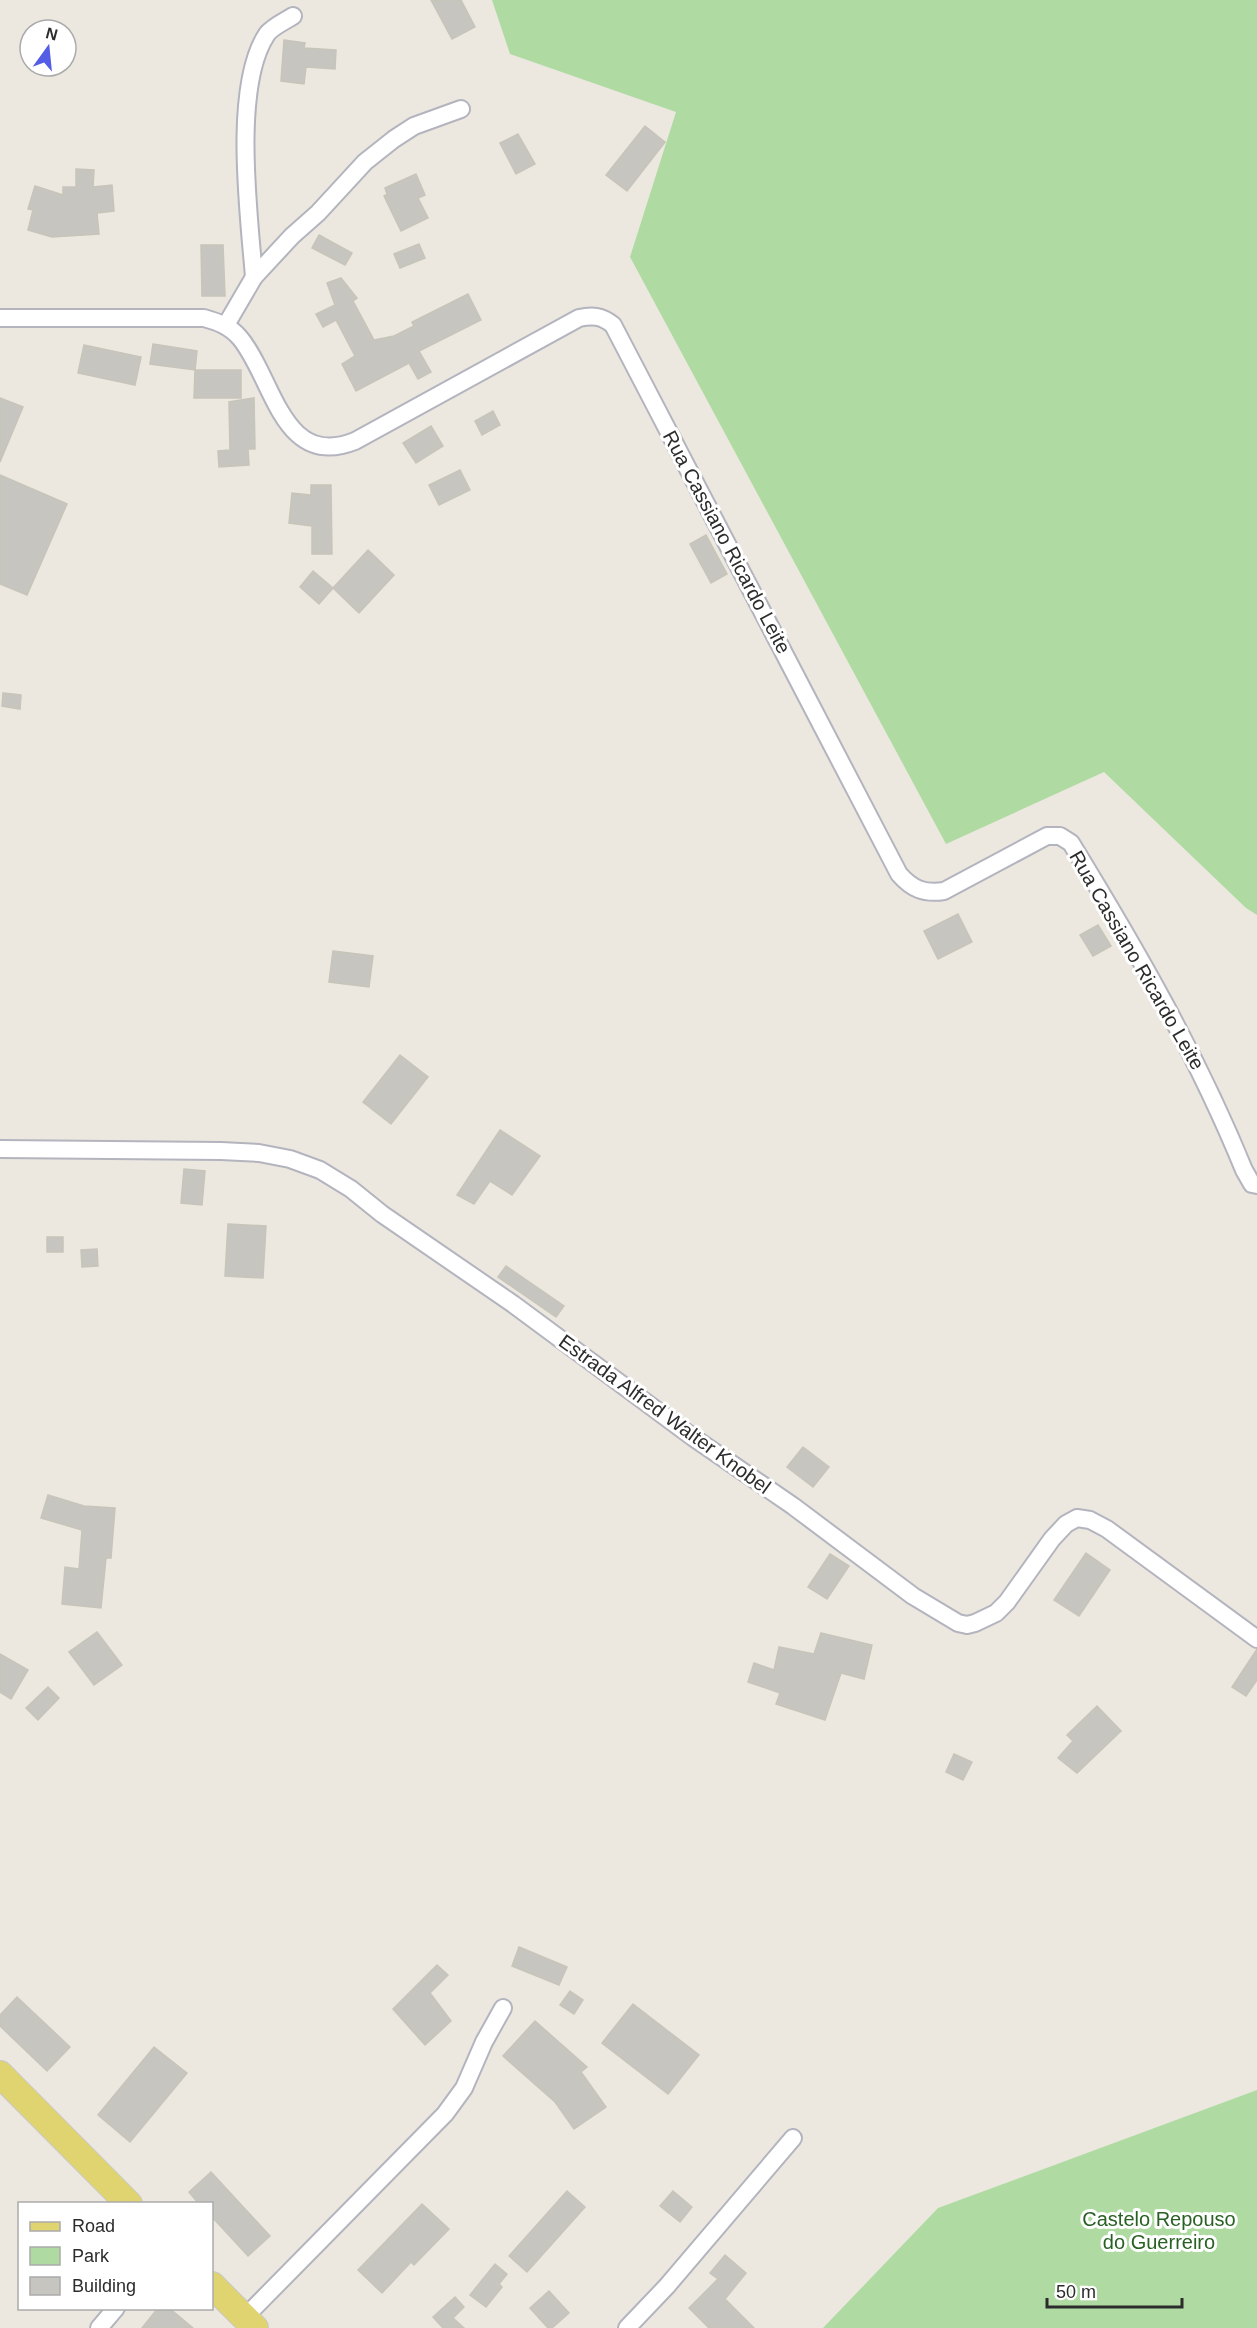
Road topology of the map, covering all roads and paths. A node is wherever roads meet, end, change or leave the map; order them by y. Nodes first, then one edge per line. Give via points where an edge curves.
1 (293, 16) dead end
2 (461, 109) dead end
3 (254, 277) junction
4 (0, 318) edge
5 (226, 325) junction
6 (0, 1149) edge
7 (1257, 1185) edge
8 (1257, 1639) edge
9 (503, 2008) dead end
10 (0, 2074) edge
11 (793, 2138) dead end
12 (127, 2202) edge
13 (213, 2286) edge
14 (114, 2310) edge
15 (249, 2323) edge
16 (99, 2328) edge
17 (627, 2328) edge

1 - 3 street via 268,33 252,66 246,110
2 - 3 street via 414,126 379,150
3 - 5 street
4 - 5 street via 204,318
5 - 7 street, Rua Cassiano Ricardo Leite via 240,338 291,429 305,442 324,448 355,441 579,318 597,316 613,325 899,874 909,885 933,893 944,891 1047,836 1060,836 1071,843 1184,1036 1244,1170 1252,1184
6 - 8 street, Estrada Alfred Walter Knobel via 240,1152 290,1159 320,1170 513,1304 943,1616 967,1625 996,1612 1052,1539 1077,1518 1107,1529
9 - 15 street via 464,2088 445,2114
10 - 12 main road
11 - 17 street via 668,2286
13 - 15 main road
14 - 16 street

